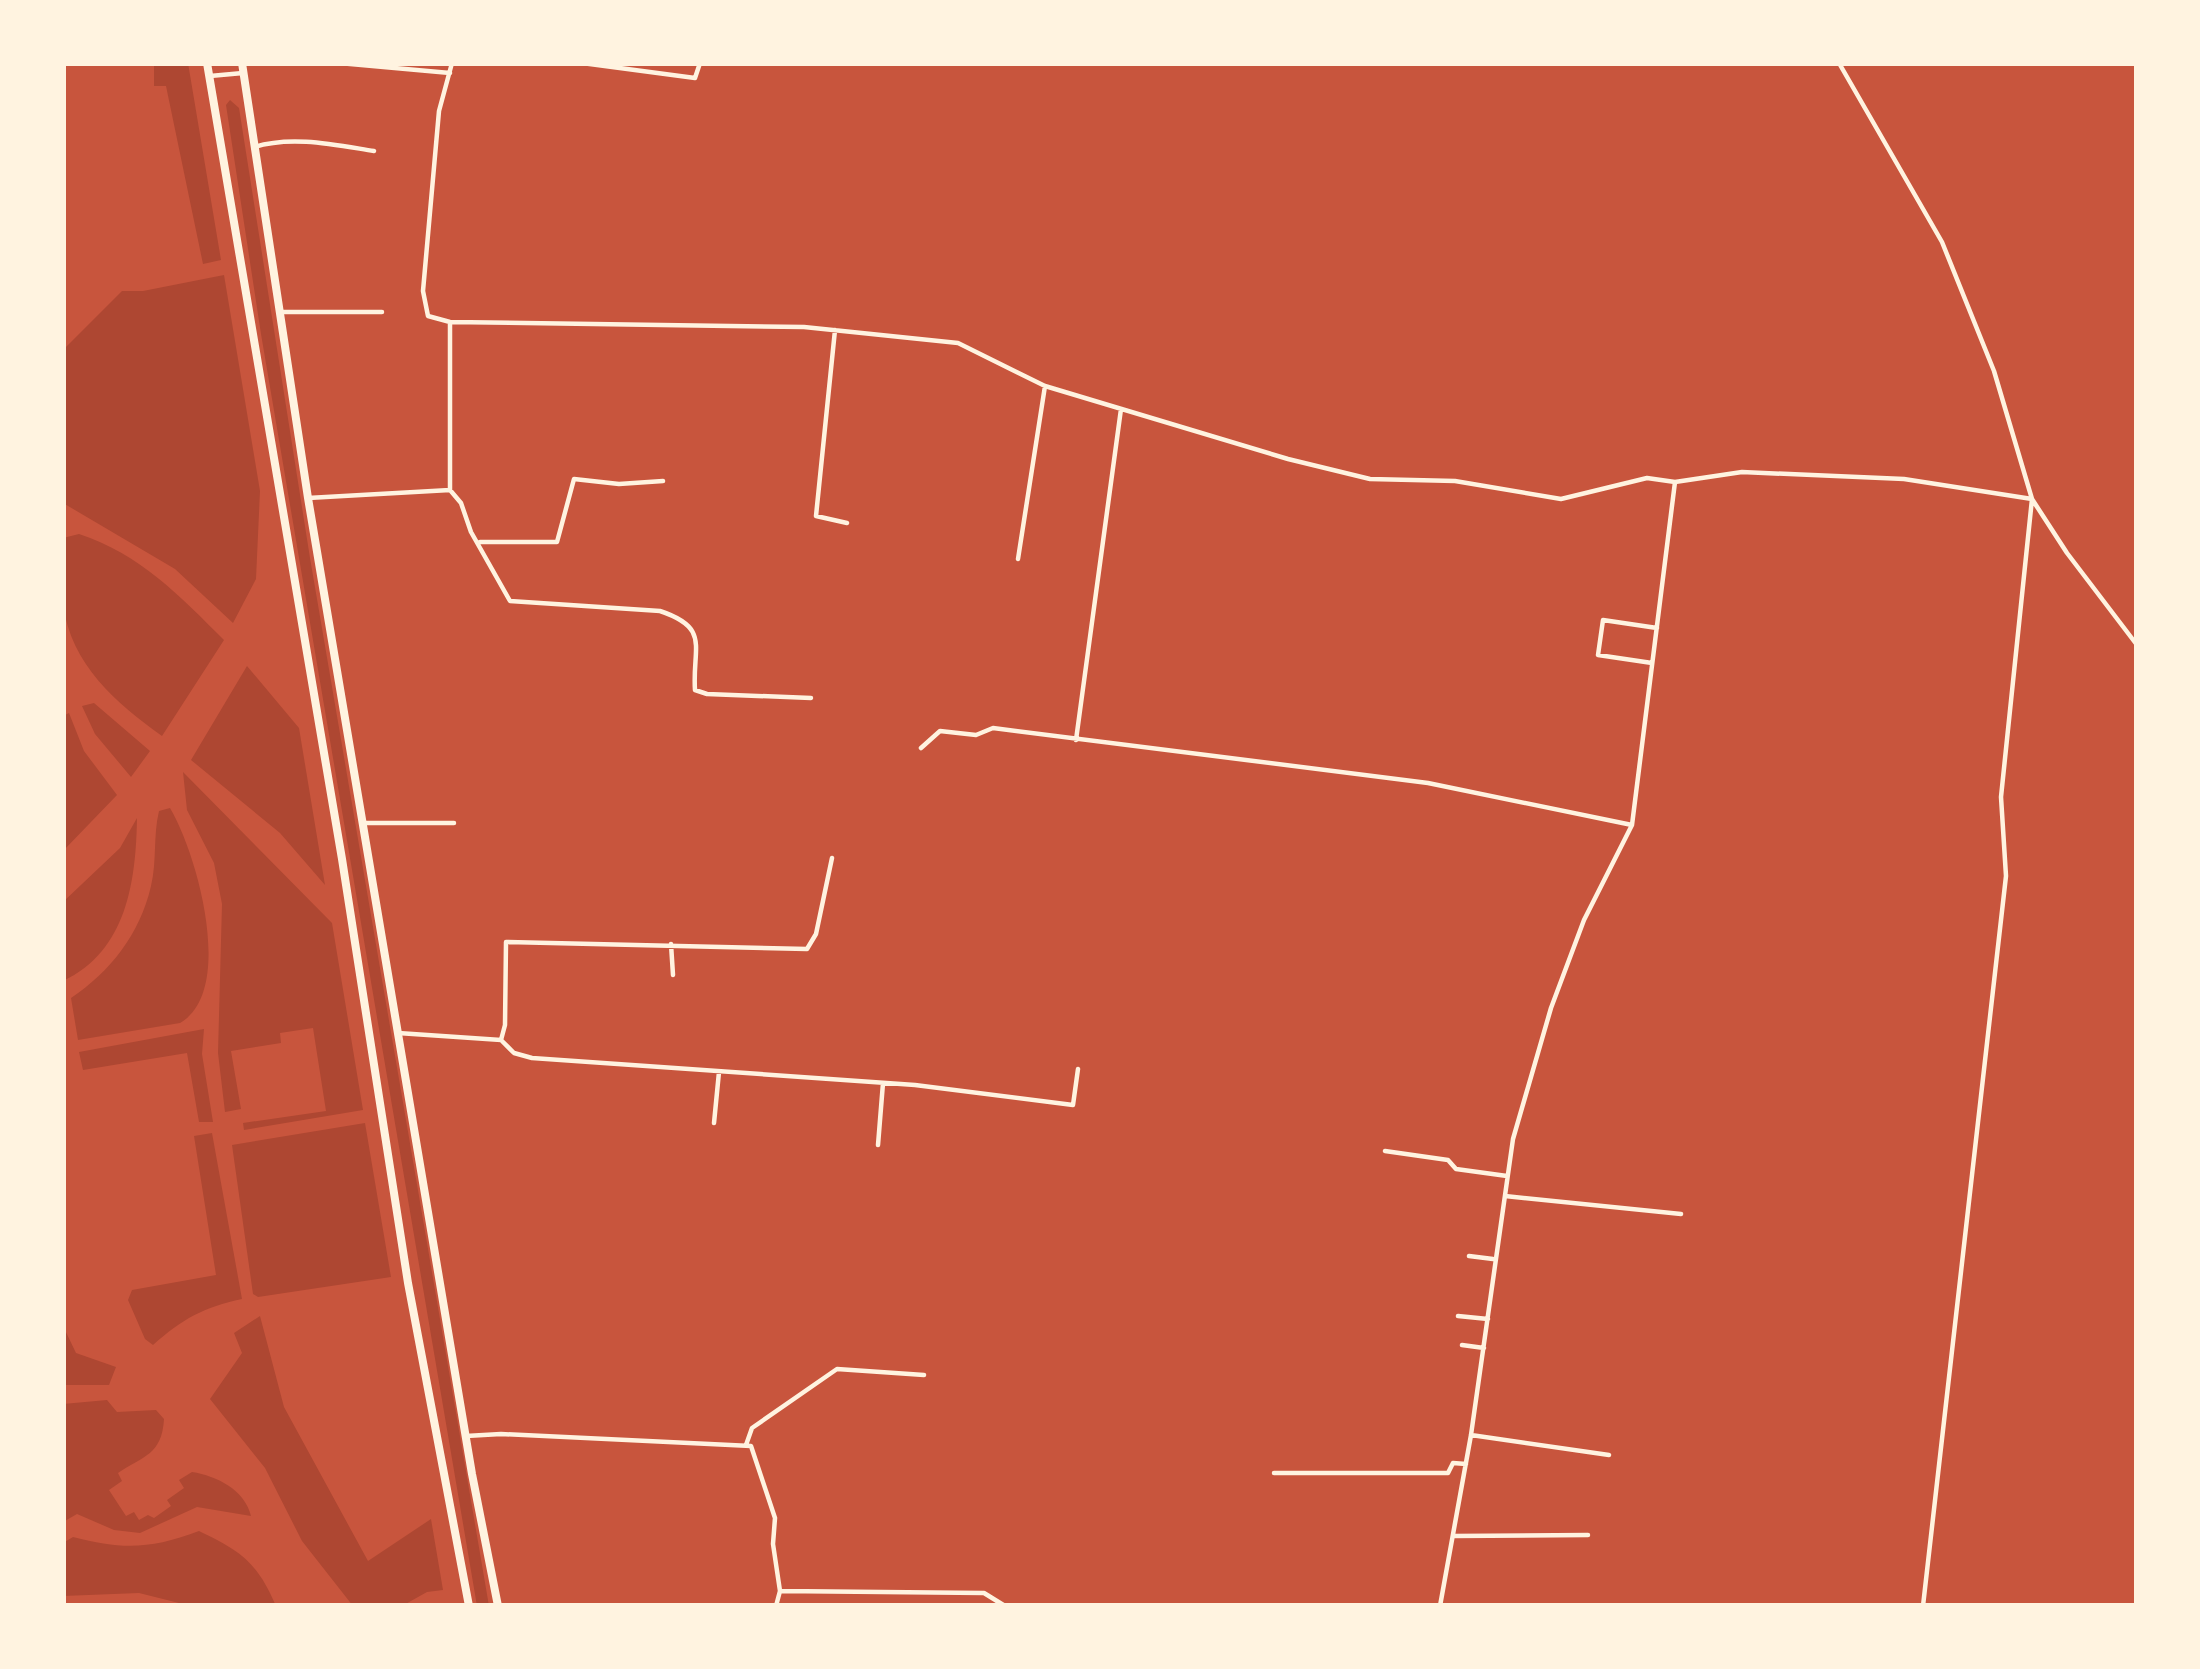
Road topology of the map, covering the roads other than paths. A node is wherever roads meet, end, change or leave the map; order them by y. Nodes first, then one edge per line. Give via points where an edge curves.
1 (207, 63) edge
2 (339, 63) edge
3 (452, 63) edge
4 (582, 63) edge
5 (700, 63) edge
6 (1839, 63) edge
7 (242, 68) edge
8 (450, 73) junction
9 (210, 76) junction
10 (254, 147) junction
11 (374, 152) dead end
12 (280, 312) junction
13 (382, 312) dead end
14 (450, 322) junction
15 (835, 329) junction
16 (1045, 386) junction
17 (1121, 409) junction
18 (663, 481) dead end
19 (1675, 482) junction
20 (450, 490) junction
21 (308, 498) junction
22 (2032, 499) junction
23 (847, 523) dead end
24 (480, 542) junction
25 (1018, 559) dead end
26 (1657, 628) junction
27 (2137, 645) edge
28 (1652, 663) junction
29 (811, 698) dead end
30 (1076, 740) junction
31 (921, 748) dead end
32 (363, 823) junction
33 (454, 823) dead end
34 (1632, 825) junction
35 (832, 858) dead end
36 (671, 944) junction
37 (673, 975) dead end
38 (398, 1033) junction
39 (501, 1040) junction
40 (1078, 1069) dead end
41 (719, 1072) junction
42 (883, 1083) junction
43 (714, 1123) dead end
44 (878, 1145) dead end
45 (1385, 1151) dead end
46 (1508, 1176) junction
47 (1505, 1196) junction
48 (1681, 1214) dead end
49 (1469, 1256) dead end
50 (1496, 1259) junction
51 (1458, 1316) dead end
52 (1488, 1319) junction
53 (1462, 1345) dead end
54 (1484, 1348) junction
55 (923, 1376) dead end
56 (1471, 1435) junction
57 (466, 1436) junction
58 (746, 1445) junction
59 (1609, 1455) dead end
60 (1466, 1464) junction
61 (1274, 1473) dead end
62 (1588, 1535) dead end
63 (1453, 1537) junction
64 (780, 1591) junction
65 (469, 1606) edge
66 (498, 1606) edge
67 (776, 1606) edge
68 (1004, 1606) edge
69 (1440, 1606) edge
70 (1923, 1606) edge

1 - 9 main road
2 - 8 street
3 - 8 street
4 - 5 street via 695,78
6 - 22 street via 1942,242 1994,371
7 - 9 street
7 - 10 main road
8 - 14 street via 439,110 423,291 428,316
9 - 65 main road via 408,1282
10 - 11 street via 320,143
10 - 12 main road
12 - 13 street
12 - 21 main road
14 - 15 street
14 - 20 street
15 - 16 street via 958,343
15 - 23 street via 816,516
16 - 17 street
16 - 25 street
17 - 19 street via 1370,479 1455,481 1561,499 1647,478
17 - 30 street
18 - 24 street via 574,478 557,542
19 - 22 street via 1742,472 1904,479
19 - 26 street
20 - 21 street
20 - 24 street
21 - 32 main road
22 - 27 street
22 - 70 street via 2001,797 2006,877
24 - 29 street via 510,602 684,619 698,648 695,690
26 - 28 street
26 - 28 street via 1603,620 1598,656
28 - 34 street
30 - 31 street via 993,728 976,735 940,731
30 - 34 street via 1428,783
32 - 33 street
32 - 38 main road
34 - 46 street via 1551,1008
35 - 36 street via 807,949
36 - 37 street
36 - 39 street via 506,942
38 - 39 street
38 - 57 main road
39 - 41 street via 532,1058
40 - 42 street via 1073,1105
41 - 42 street
41 - 43 street
42 - 44 street
45 - 46 street
46 - 47 street
47 - 48 street
47 - 50 street
49 - 50 street
50 - 52 street
51 - 52 street
52 - 54 street
53 - 54 street
54 - 56 street
55 - 58 street via 837,1369 752,1428
56 - 59 street
56 - 60 street
57 - 58 street
57 - 66 main road
58 - 64 street via 776,1518
60 - 61 street via 1453,1463 1448,1473
60 - 63 street
62 - 63 street
63 - 69 street
64 - 67 street
64 - 68 street via 962,1591

